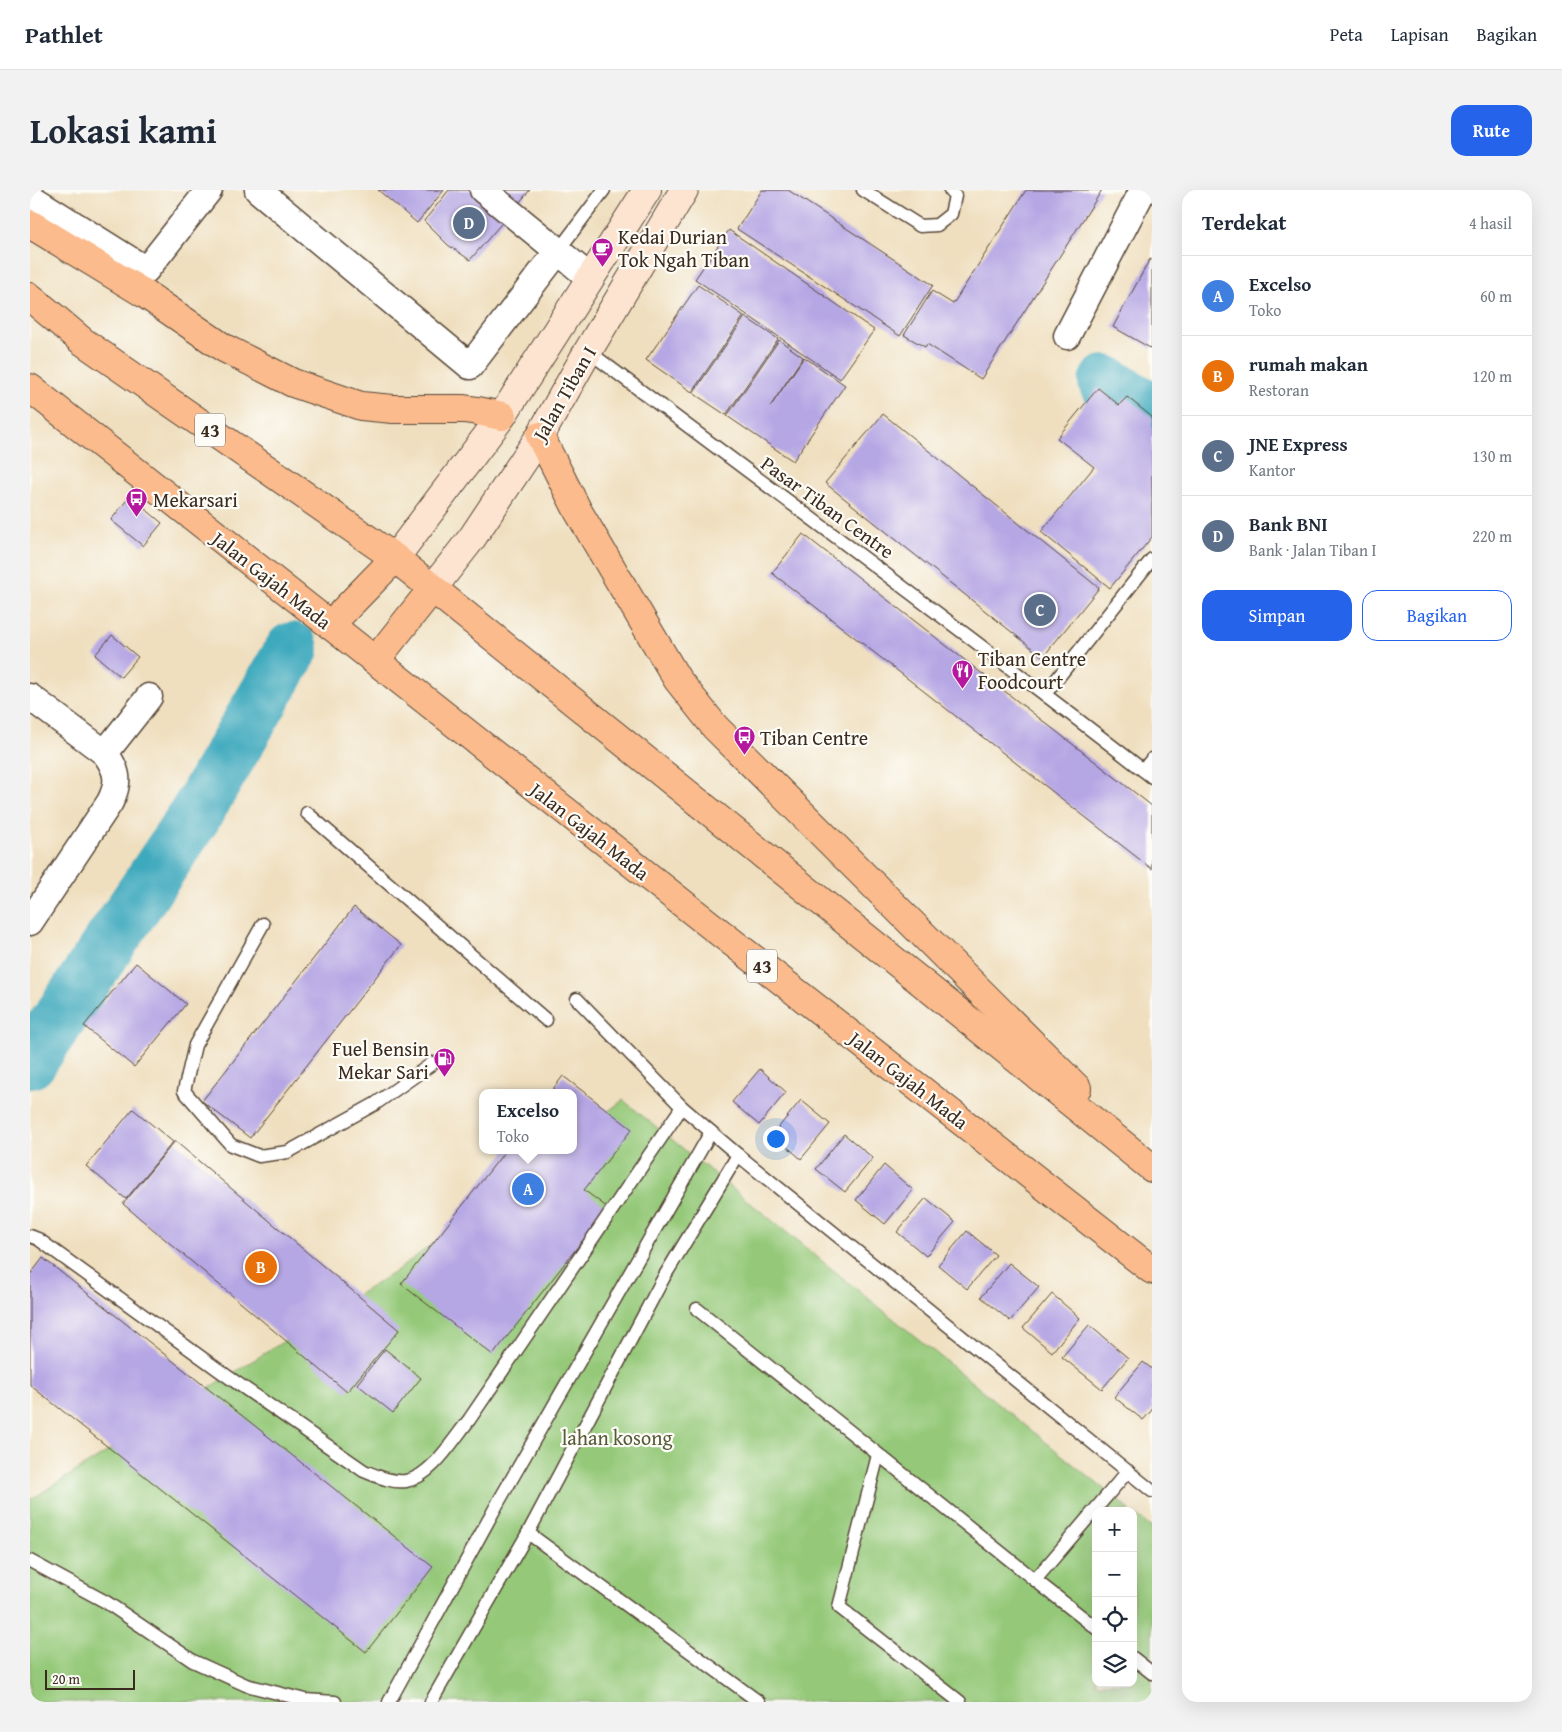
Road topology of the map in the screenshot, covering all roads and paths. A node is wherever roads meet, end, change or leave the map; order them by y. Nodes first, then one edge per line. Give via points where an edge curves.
1 (208, 190) edge
2 (258, 190) edge
3 (483, 190) edge
4 (604, 190) edge
5 (684, 190) edge
6 (863, 190) edge
7 (950, 190) edge
8 (1143, 190) edge
9 (640, 193) edge
10 (30, 197) edge
11 (30, 224) edge
12 (558, 251) junction
13 (590, 278) junction
14 (30, 297) edge
15 (1067, 336) dead end
16 (588, 351) junction
17 (30, 388) edge
18 (502, 416) junction
19 (540, 436) junction
20 (395, 558) junction
21 (1152, 559) edge
22 (432, 589) junction
23 (330, 625) junction
24 (374, 661) junction
25 (1045, 694) junction
26 (149, 696) dead end
27 (30, 697) edge
28 (105, 754) junction
29 (1152, 759) edge
30 (1147, 774) edge
31 (307, 813) dead end
32 (32, 917) edge
33 (263, 924) dead end
34 (577, 999) dead end
35 (546, 1020) dead end
36 (432, 1063) dead end
37 (682, 1107) junction
38 (710, 1132) junction
39 (738, 1155) junction
40 (1152, 1163) edge
41 (1152, 1168) edge
42 (30, 1236) edge
43 (1152, 1270) edge
44 (697, 1310) dead end
45 (878, 1455) junction
46 (1128, 1471) junction
47 (1152, 1491) edge
48 (528, 1533) junction
49 (30, 1561) edge
50 (1036, 1580) junction
51 (1092, 1625) edge
52 (1137, 1661) edge
53 (1152, 1673) edge
54 (335, 1702) edge
55 (389, 1702) edge
56 (431, 1702) edge
57 (758, 1702) edge
58 (960, 1702) edge

1 - 10 street via 146,270
2 - 12 street via 470,366
3 - 12 street
4 - 12 lane
5 - 16 street, Jalan Tiban I
6 - 7 lane via 920,226 937,225 951,214 955,196
8 - 15 street
9 - 13 street, Jalan Tiban I
11 - 18 highway via 145,294 224,348 293,383 361,406 401,410 464,409
12 - 13 street
13 - 18 street, Jalan Tiban I
14 - 20 highway, 43 via 78,338
16 - 19 street, Jalan Tiban I
16 - 25 lane, Pasar Tiban Centre
17 - 23 highway, Jalan Gajah Mada
18 - 20 street, Jalan Tiban I
19 - 22 street, Jalan Tiban I via 472,538
19 - 40 highway via 578,511 677,679 715,727
20 - 22 highway
20 - 23 highway
21 - 25 lane
22 - 24 highway
22 - 41 highway
23 - 24 highway, Jalan Gajah Mada
24 - 43 highway, Jalan Gajah Mada / 43
25 - 30 lane, Pasar Tiban Centre
26 - 28 street
27 - 28 street
28 - 32 street via 118,778 110,802
29 - 30 lane
31 - 35 lane
33 - 36 lane via 195,1045 184,1091 232,1145 259,1156 288,1152 374,1104
34 - 37 lane
37 - 38 lane
37 - 42 lane via 469,1420 433,1465 421,1476 405,1482 386,1480 364,1471
38 - 39 lane
38 - 55 lane via 485,1525
39 - 46 lane
39 - 48 lane via 664,1277
44 - 45 lane
45 - 50 lane
45 - 58 lane via 839,1607
46 - 47 lane
46 - 50 lane
48 - 56 lane
48 - 57 lane
49 - 54 lane via 106,1602 193,1661 246,1685 305,1700
50 - 51 lane
52 - 53 lane

